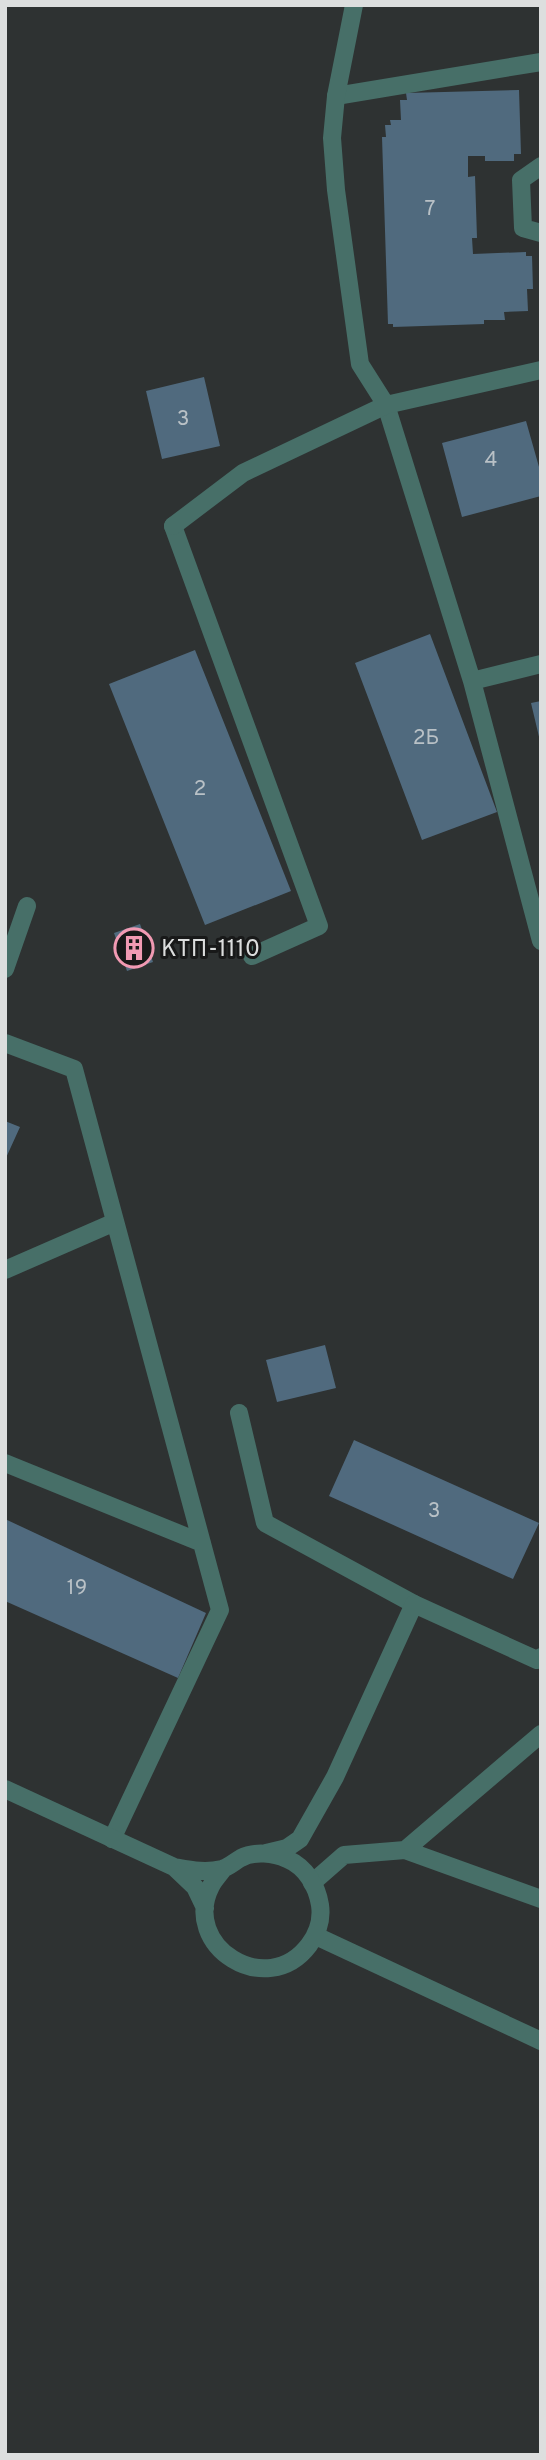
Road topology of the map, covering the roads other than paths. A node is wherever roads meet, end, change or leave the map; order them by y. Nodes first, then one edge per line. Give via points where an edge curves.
1 (354, 5) edge
2 (541, 62) edge
3 (335, 96) junction
4 (541, 166) edge
5 (541, 233) edge
6 (541, 370) edge
7 (386, 405) junction
8 (541, 664) edge
9 (472, 681) junction
10 (27, 906) dead end
11 (541, 941) edge
12 (252, 956) dead end
13 (5, 969) edge
14 (5, 1043) edge
15 (115, 1222) junction
16 (5, 1270) edge
17 (239, 1413) dead end
18 (5, 1463) edge
19 (202, 1543) junction
20 (414, 1604) junction
21 (541, 1657) edge
22 (541, 1734) edge
23 (5, 1788) edge
24 (112, 1839) junction
25 (300, 1839) junction
26 (405, 1850) junction
27 (266, 1853) junction
28 (174, 1867) junction
29 (224, 1868) junction
30 (309, 1878) junction
31 (541, 1899) edge
32 (205, 1908) junction
33 (316, 1936) junction
34 (541, 2040) edge

1 - 3 street
2 - 3 street
3 - 7 street via 336,190 360,364
4 - 5 street via 521,180 523,228
6 - 7 street
7 - 9 street
7 - 12 street via 243,473 173,526 318,926
8 - 9 street
9 - 11 street
10 - 13 street
14 - 15 street via 74,1069
15 - 16 street
15 - 19 street
17 - 20 street via 265,1523
18 - 19 street
19 - 24 street via 220,1610
20 - 21 street via 537,1660
20 - 25 street via 335,1777
22 - 26 street
23 - 24 street
24 - 28 street
25 - 27 street
25 - 30 street
26 - 30 street via 344,1855
26 - 31 street
27 - 29 street via 243,1857
27 - 30 street via 288,1859
28 - 29 street via 201,1872
28 - 32 street via 195,1887
29 - 32 street via 211,1886
30 - 33 street via 318,1892 321,1914
32 - 33 street via 208,1931 220,1950 238,1964 260,1969 283,1966 302,1954
33 - 34 street

